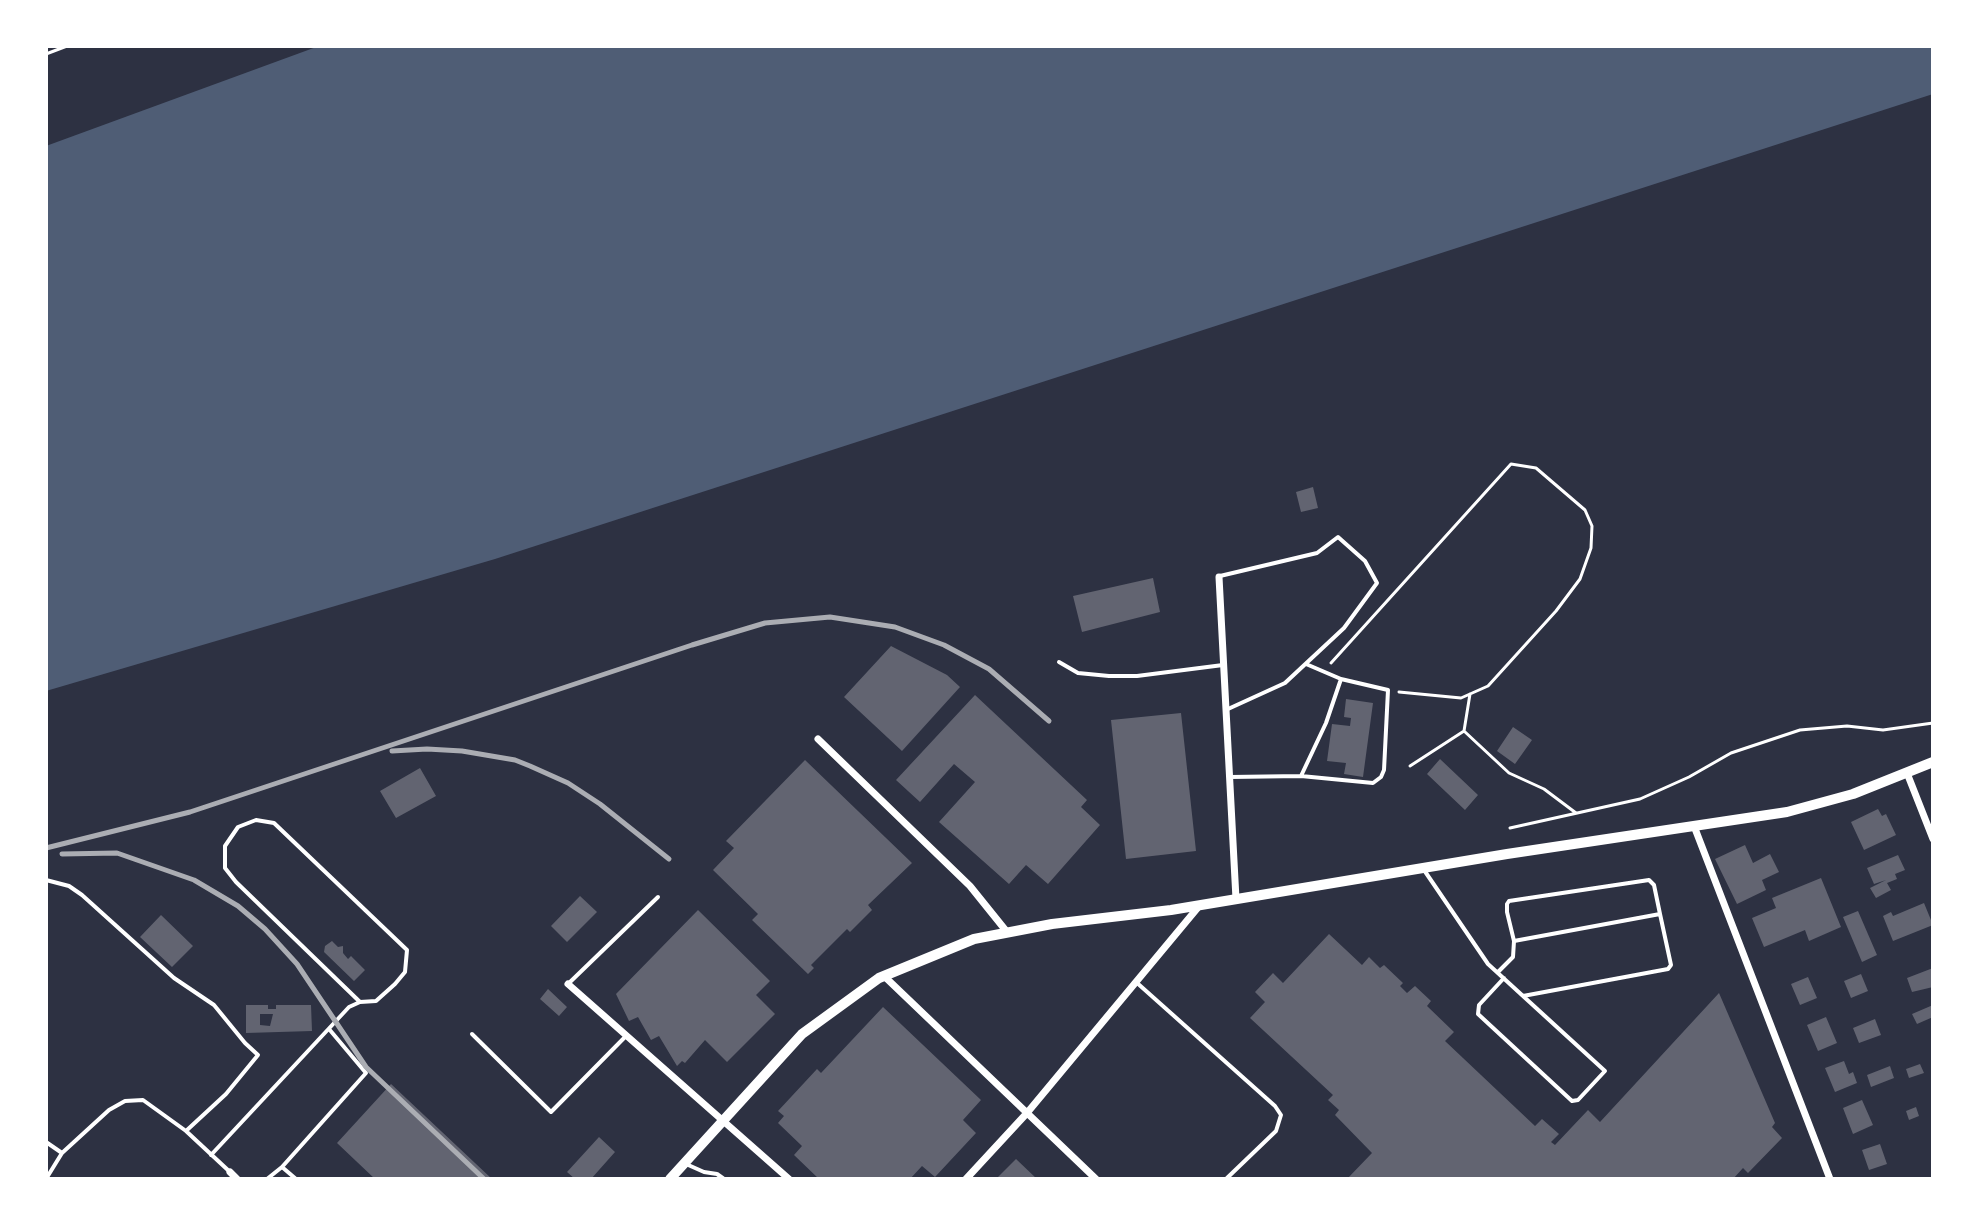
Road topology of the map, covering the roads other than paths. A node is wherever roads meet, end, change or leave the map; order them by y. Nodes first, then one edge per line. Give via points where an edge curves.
1 (1219, 577) joint
2 (1059, 662) dead end
3 (1306, 664) junction
4 (1223, 665) junction
5 (1341, 679) junction
6 (1226, 710) junction
7 (818, 739) dead end
8 (1933, 762) edge
9 (1907, 773) junction
10 (1301, 776) junction
11 (1230, 777) junction
12 (1694, 826) junction
13 (1933, 839) edge
14 (1422, 868) junction
15 (46, 880) edge
16 (658, 897) dead end
17 (1236, 899) junction
18 (1200, 905) junction
19 (1660, 914) junction
20 (1007, 932) junction
21 (1514, 941) junction
22 (1497, 972) junction
23 (884, 976) junction
24 (1504, 978) junction
25 (1136, 982) junction
26 (568, 984) joint
27 (1523, 996) junction
28 (360, 1002) junction
29 (329, 1029) junction
30 (472, 1034) dead end
31 (627, 1035) junction
32 (1027, 1113) junction
33 (725, 1120) junction
34 (186, 1131) junction
35 (46, 1142) edge
36 (62, 1153) junction
37 (211, 1155) junction
38 (685, 1163) junction
39 (282, 1167) junction
40 (230, 1172) joint
41 (786, 1178) edge
42 (1829, 1178) edge
43 (46, 1179) edge
44 (237, 1179) edge
45 (267, 1179) edge
46 (296, 1179) edge
47 (670, 1179) edge
48 (724, 1179) edge
49 (966, 1179) edge
50 (1096, 1179) edge
51 (1226, 1179) edge

1 - 3 lane via 1317,553 1338,537 1365,561 1377,583 1344,628
1 - 4 street
2 - 4 lane via 1078,673 1109,676
3 - 5 lane
3 - 6 lane via 1285,683
4 - 6 street
5 - 10 lane
5 - 10 lane via 1388,690 1381,777 1364,783
6 - 11 street
7 - 20 street via 970,886
8 - 9 main road
9 - 12 main road via 1787,812
9 - 13 street
10 - 11 lane
11 - 17 street
12 - 14 main road
12 - 42 street
14 - 17 main road
14 - 22 lane
15 - 34 lane via 82,895 174,978 214,1005 258,1055
16 - 26 lane
17 - 18 main road
18 - 20 main road
18 - 25 street
19 - 21 lane
19 - 21 lane via 1652,880 1509,901
19 - 27 lane via 1668,969
20 - 23 main road via 974,939
21 - 22 lane via 1513,957
22 - 24 lane
23 - 32 street
23 - 33 main road via 802,1034
24 - 27 lane
24 - 27 lane via 1479,1005 1478,1014 1572,1101 1578,1100 1605,1071
25 - 32 street
25 - 51 lane via 1281,1115 1276,1131
26 - 31 street
28 - 28 lane via 225,868 225,846 238,827 256,820 274,823 407,950 405,972 395,984 376,1001
28 - 29 lane
29 - 37 lane
29 - 39 lane via 366,1073
30 - 31 lane via 551,1112
31 - 33 street
32 - 49 street
32 - 50 street
33 - 38 main road
33 - 41 street
34 - 36 lane via 143,1100 125,1101
34 - 37 lane
35 - 36 lane
36 - 43 lane
37 - 40 lane
38 - 47 main road
38 - 48 lane
39 - 45 lane
39 - 46 lane
40 - 44 street

